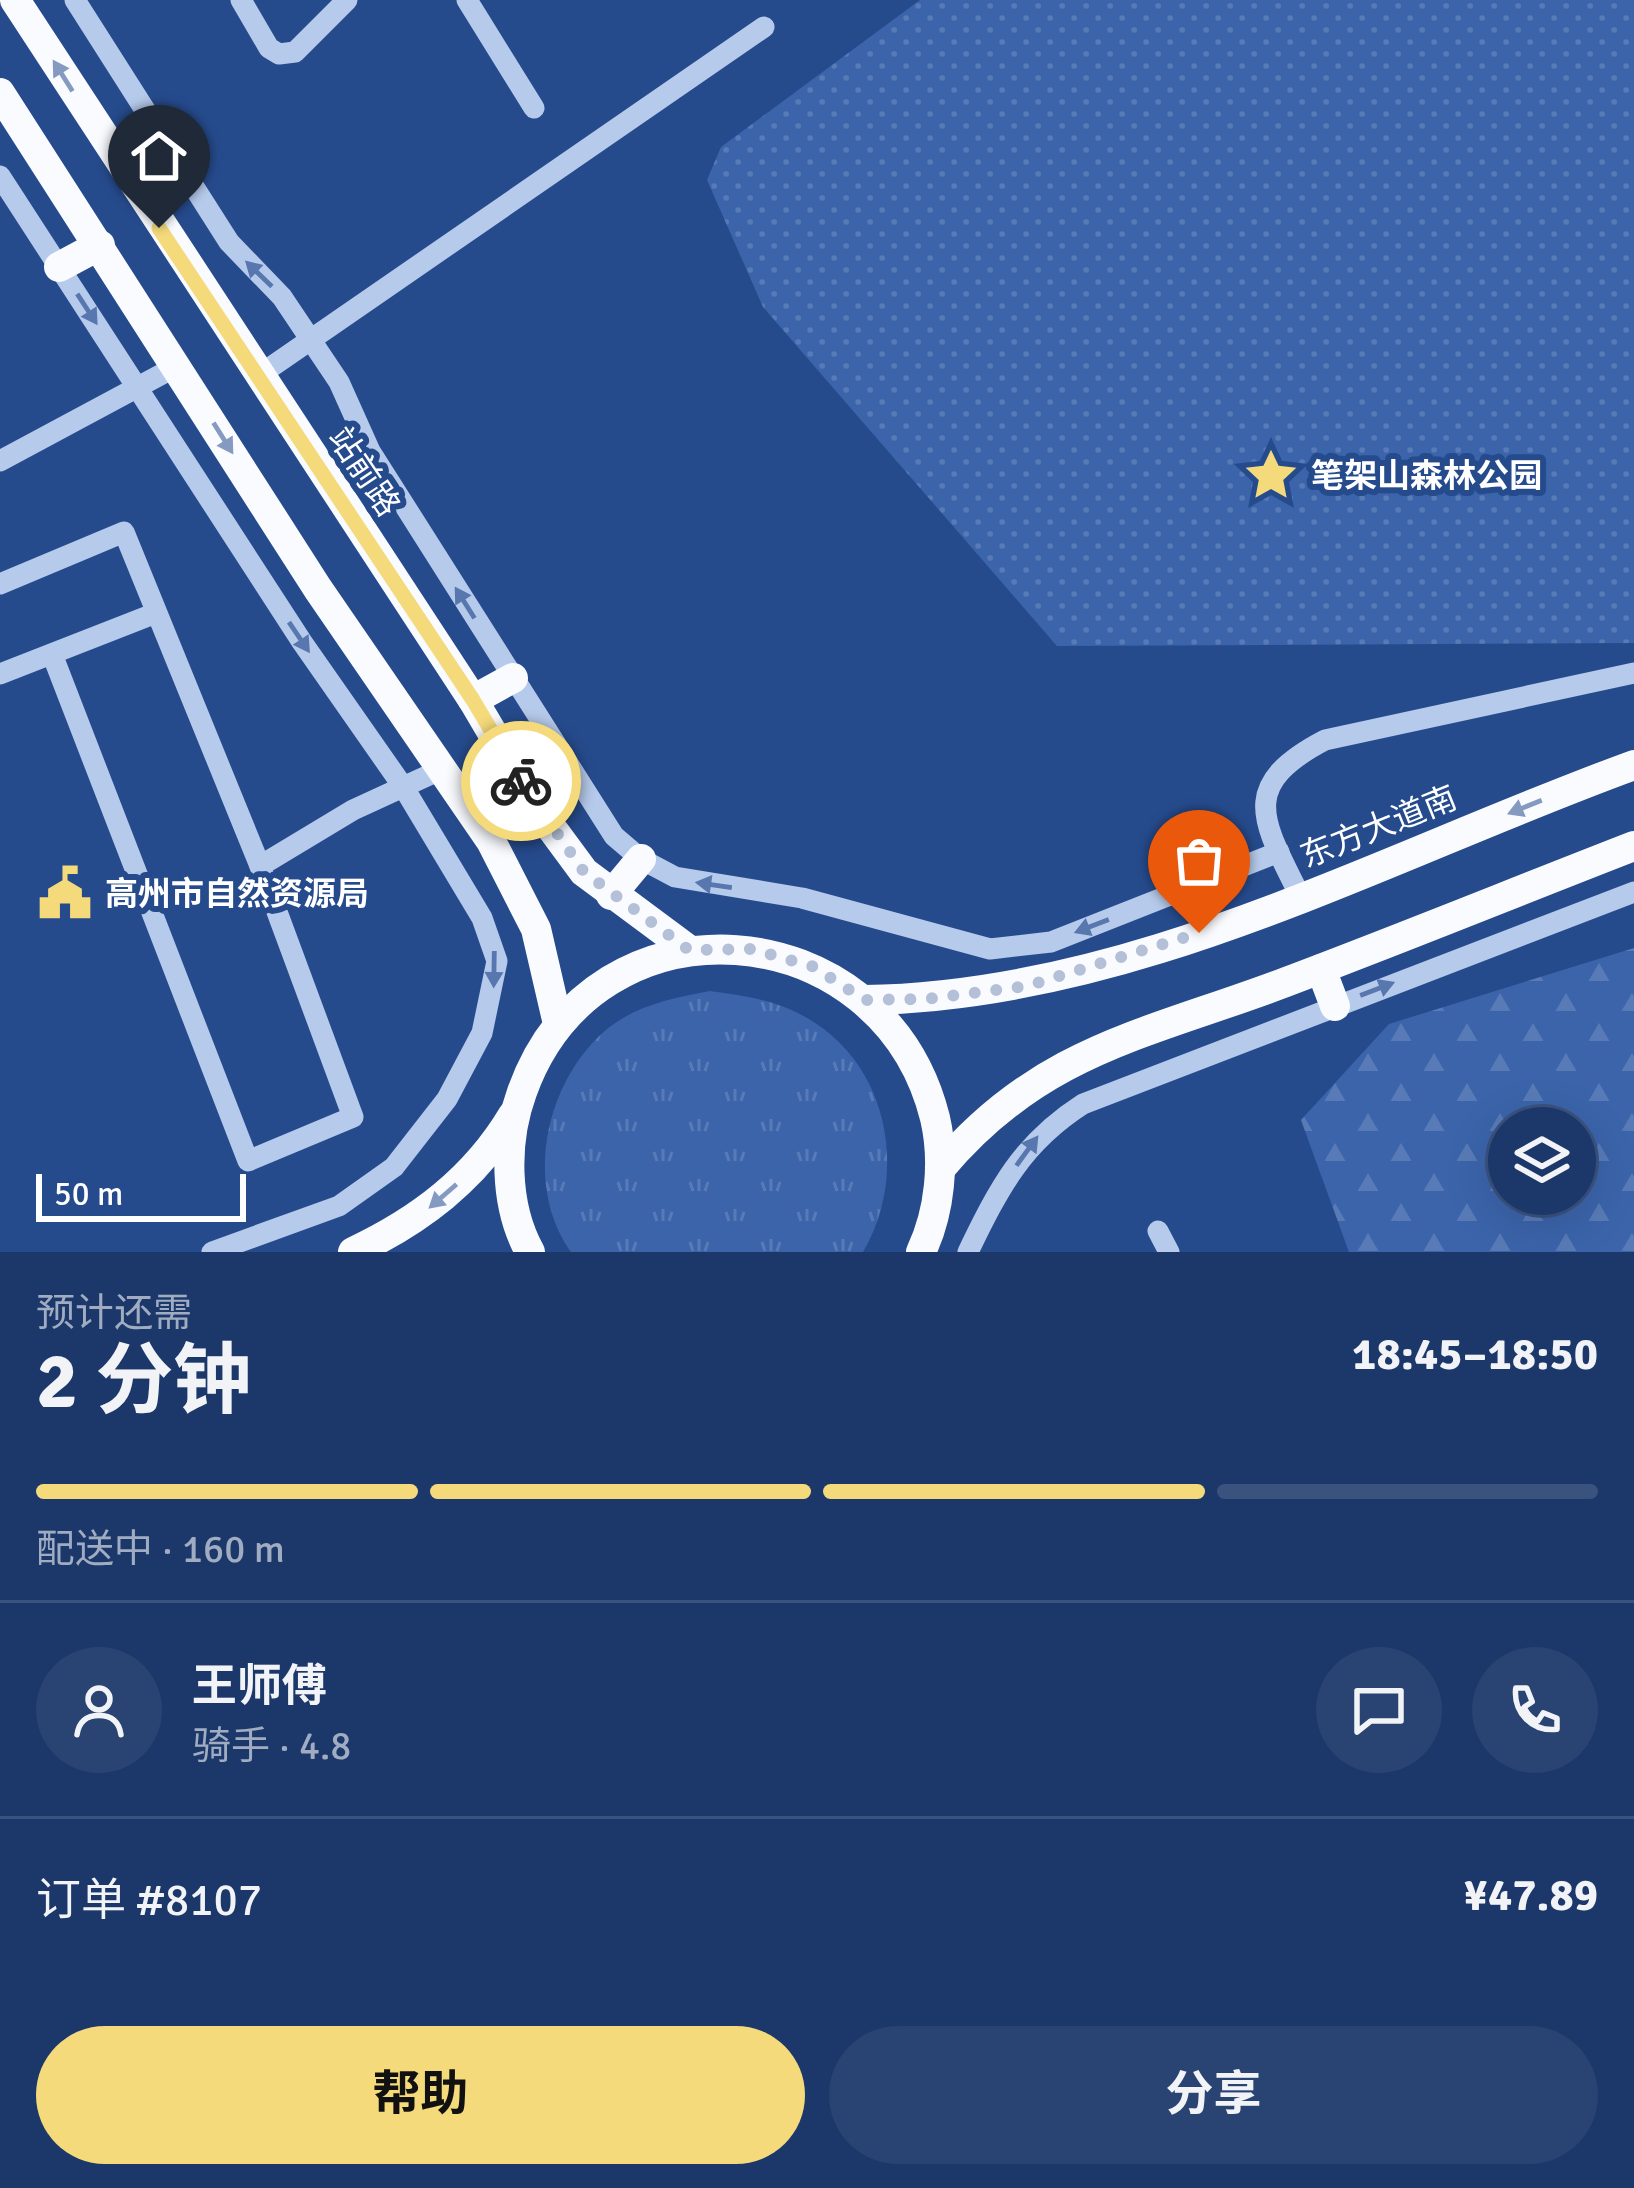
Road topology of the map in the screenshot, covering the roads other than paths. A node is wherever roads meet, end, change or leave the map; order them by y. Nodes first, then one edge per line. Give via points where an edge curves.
1 (14, 0) edge
2 (75, 0) edge
3 (241, 0) edge
4 (346, 0) edge
5 (467, 0) edge
6 (764, 27) dead end
7 (0, 93) edge
8 (534, 108) dead end
9 (0, 176) edge
10 (100, 245) junction
11 (59, 267) junction
12 (311, 341) junction
13 (176, 366) junction
14 (258, 376) junction
15 (136, 386) junction
16 (0, 461) edge
17 (0, 584) edge
18 (156, 613) junction
19 (52, 654) junction
20 (0, 674) edge
21 (1634, 674) edge
22 (513, 678) junction
23 (473, 700) junction
24 (1634, 765) edge
25 (440, 770) junction
26 (404, 788) junction
27 (1634, 846) edge
28 (1279, 852) junction
29 (641, 860) junction
30 (260, 866) junction
31 (1634, 892) edge
32 (611, 895) junction
33 (1300, 896) junction
34 (689, 950) junction
35 (1321, 969) junction
36 (865, 1000) junction
37 (1335, 1006) junction
38 (558, 1024) junction
39 (513, 1115) junction
40 (940, 1169) junction
41 (1158, 1231) dead end
42 (212, 1252) edge
43 (353, 1252) edge
44 (530, 1252) edge
45 (921, 1252) edge
46 (968, 1252) edge
47 (1169, 1252) edge

14 -> 1 main road, 站前路
12 -> 2 street via 230,242
3 - 4 street via 279,55 295,52
5 - 8 street
6 - 12 street
7 - 10 main road
9 - 11 street
10 - 11 main road
10 - 13 main road
11 -> 15 street
12 - 14 street
22 -> 12 street
13 - 15 street
13 -> 25 main road
14 - 23 main road, 站前路
15 - 16 street
15 -> 26 street
17 - 18 street via 124,532
18 - 19 street
18 - 30 street
19 - 20 street
19 - 30 street via 248,1162 353,1117
21 - 28 street via 1325,740 1272,778 1266,818
22 - 23 main road
22 - 29 street via 614,836
23 - 32 main road, 站前路 via 536,807
24 -> 33 main road, 东方大道南
25 - 26 street
25 - 38 main road via 491,841 536,929
26 - 30 street
26 -> 42 street via 493,942 496,978 482,1033 447,1099 394,1166 338,1206
27 - 35 main road
28 -> 29 street via 1051,942 1006,949 802,898 703,885
28 - 33 street
29 - 32 main road
37 -> 31 street
32 - 34 main road, 站前路
33 - 36 main road, 东方大道南 via 1027,986
34 - 36 main road via 752,949 812,966
34 - 38 main road via 640,964
35 - 37 main road
35 - 40 main road via 1091,1052 978,1123
36 - 40 main road via 914,1059 933,1112
46 -> 37 street via 1042,1130 1083,1104
38 - 39 main road via 530,1067
39 -> 43 main road via 471,1172 409,1226
39 - 44 main road via 509,1177
40 - 45 main road
41 - 47 street

